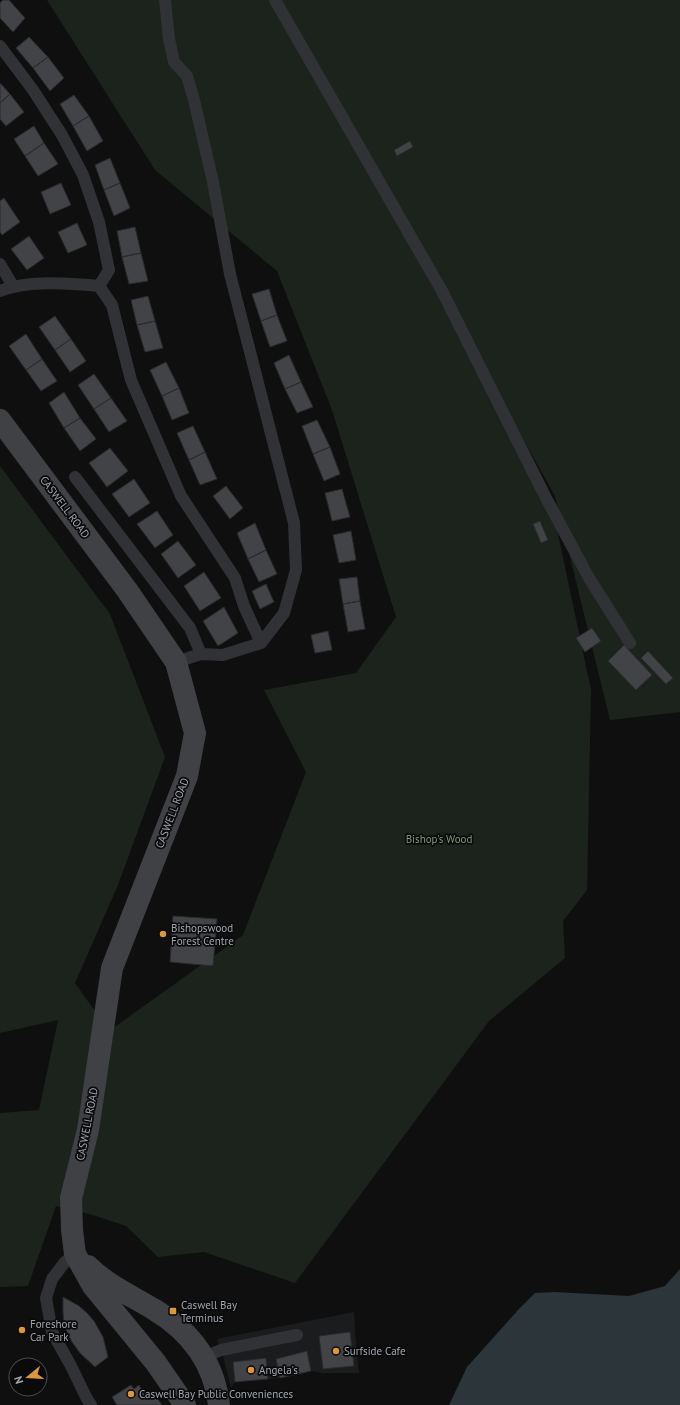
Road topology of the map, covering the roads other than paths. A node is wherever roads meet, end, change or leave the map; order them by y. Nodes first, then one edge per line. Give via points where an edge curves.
1 (165, 0) edge
2 (275, 0) edge
3 (0, 46) edge
4 (0, 264) edge
5 (13, 286) junction
6 (99, 286) junction
7 (0, 291) edge
8 (0, 420) edge
9 (75, 477) dead end
10 (261, 643) junction
11 (630, 643) dead end
12 (201, 654) junction
13 (176, 662) junction
14 (75, 1254) junction
15 (297, 1335) dead end
16 (204, 1358) junction
17 (91, 1405) edge
18 (185, 1405) edge
19 (219, 1405) edge

1 - 10 lane via 174,62 187,76 194,100 230,274 294,523 296,570 284,613
2 - 11 lane via 442,291 545,496 589,578
3 - 6 lane via 62,135 83,176 99,222 109,270
4 - 5 lane
5 - 6 lane via 67,283
5 - 7 lane
6 - 10 lane via 112,305 131,380 181,496 235,578 244,606
8 - 13 main road, CASWELL ROAD
9 - 12 lane via 190,628
10 - 12 lane via 224,655
12 - 13 lane
13 - 14 main road, CASWELL ROAD via 195,733 187,776 112,968 88,1130 71,1198
14 - 16 main road via 97,1276 172,1321 194,1342
14 - 17 lane via 52,1279 46,1298 52,1332
14 - 18 main road, CASWELL ROAD via 92,1286 156,1363
15 - 16 lane via 221,1350
16 - 19 main road via 210,1370

